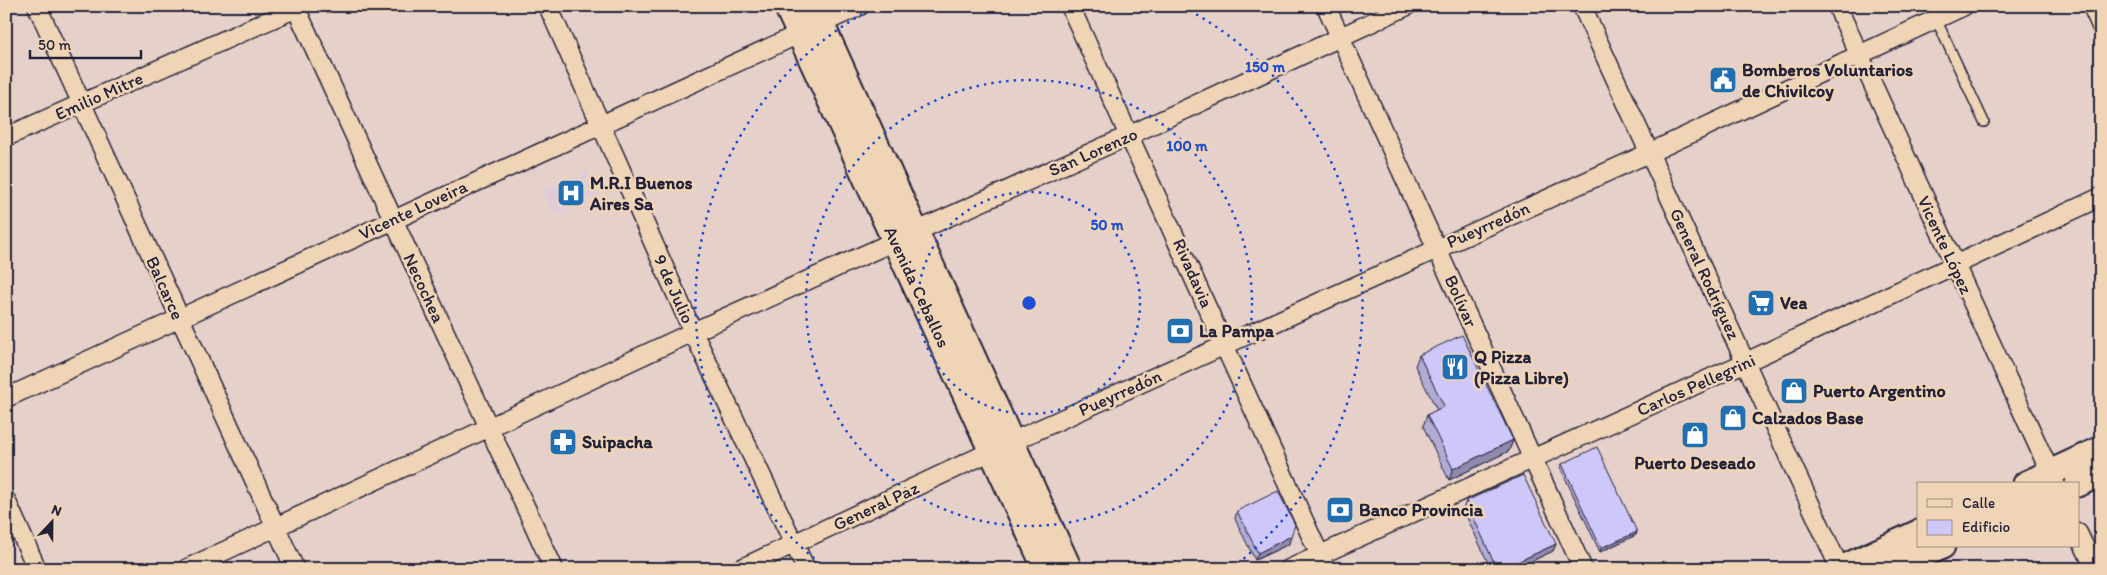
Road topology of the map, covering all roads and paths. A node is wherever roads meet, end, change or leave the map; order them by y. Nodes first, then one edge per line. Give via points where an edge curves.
1 (37, 6) edge
2 (548, 6) edge
3 (787, 6) edge
4 (860, 6) edge
5 (1070, 6) edge
6 (1326, 6) edge
7 (1407, 6) edge
8 (1582, 6) edge
9 (1837, 6) edge
10 (1964, 6) edge
11 (2092, 6) edge
12 (298, 7) edge
13 (1936, 19) junction
14 (811, 22) edge
15 (2101, 26) edge
16 (1340, 36) junction
17 (1859, 55) junction
18 (82, 103) junction
19 (1984, 122) dead end
20 (602, 124) junction
21 (1130, 135) junction
22 (6, 137) edge
23 (1648, 153) junction
24 (2101, 197) edge
25 (392, 220) junction
26 (904, 236) junction
27 (1437, 248) junction
28 (1954, 264) junction
29 (178, 319) junction
30 (693, 332) junction
31 (1226, 346) junction
32 (1746, 362) junction
33 (6, 398) edge
34 (489, 427) junction
35 (1001, 446) junction
36 (2101, 449) edge
37 (1532, 458) junction
38 (2101, 473) edge
39 (2053, 478) edge
40 (2035, 482) edge
41 (2080, 483) edge
42 (6, 500) edge
43 (276, 529) junction
44 (1917, 533) edge
45 (2080, 537) edge
46 (794, 544) junction
47 (1938, 548) edge
48 (1323, 561) edge
49 (38, 569) edge
50 (186, 569) edge
51 (294, 569) edge
52 (554, 569) edge
53 (740, 569) edge
54 (806, 569) edge
55 (1046, 569) edge
56 (1069, 569) edge
57 (1289, 569) edge
58 (1583, 569) edge
59 (1840, 569) edge
60 (1893, 569) edge
61 (2095, 569) edge

1 - 18 street, Balcarce
2 - 20 street, 9 de Julio
3 - 14 main road, Avenida Ceballos
4 - 14 street, Vicente Loveira
5 - 21 street, Rivadavia
6 - 16 street, Bolívar
7 - 16 street, San Lorenzo
8 - 23 street, General Rodríguez
9 - 17 street, Vicente López
10 - 13 street, Pueyrredón
11 - 15 street
12 - 18 street, Emilio Mitre
12 - 25 street, Necochea
13 - 17 street, Pueyrredón
13 - 19 lane
14 - 20 street, Vicente Loveira
14 - 26 main road, Avenida Ceballos
16 - 21 street, San Lorenzo
16 - 27 street, Bolívar
17 - 23 street, Pueyrredón
17 - 28 street, Vicente López
18 - 22 street, Emilio Mitre
18 - 29 street, Balcarce
20 - 25 street, Vicente Loveira
20 - 30 street, 9 de Julio
21 - 26 street, San Lorenzo
21 - 31 street, Rivadavia
23 - 27 street, Pueyrredón
23 - 32 street, General Rodríguez
24 - 28 street, Carlos Pellegrini
25 - 29 street, Vicente Loveira
25 - 34 street, Necochea
26 - 30 street
26 - 35 main road, Avenida Ceballos
27 - 31 street, Pueyrredón
27 - 37 street, Bolívar
28 - 32 street, Carlos Pellegrini
28 - 39 street, Vicente López
29 - 33 street, Vicente Loveira
29 - 43 street, Balcarce
30 - 34 street
30 - 46 street, 9 de Julio
31 - 35 street, Pueyrredón
31 - 48 street, Rivadavia
32 - 37 street, Carlos Pellegrini
32 - 59 street, General Rodríguez
34 - 43 street
34 - 52 street, Necochea
35 - 46 street, General Paz
35 - 55 main road, Avenida Ceballos
35 - 56 main road, Avenida Ceballos
36 - 39 main road
37 - 48 street, Carlos Pellegrini
37 - 58 street, Bolívar
38 - 41 main road
39 - 40 main road
42 - 49 street
43 - 50 street
43 - 51 street, Balcarce
44 - 59 main road
45 - 61 street
46 - 53 street, General Paz
46 - 54 street, 9 de Julio
47 - 60 main road
48 - 57 street, Carlos Pellegrini

